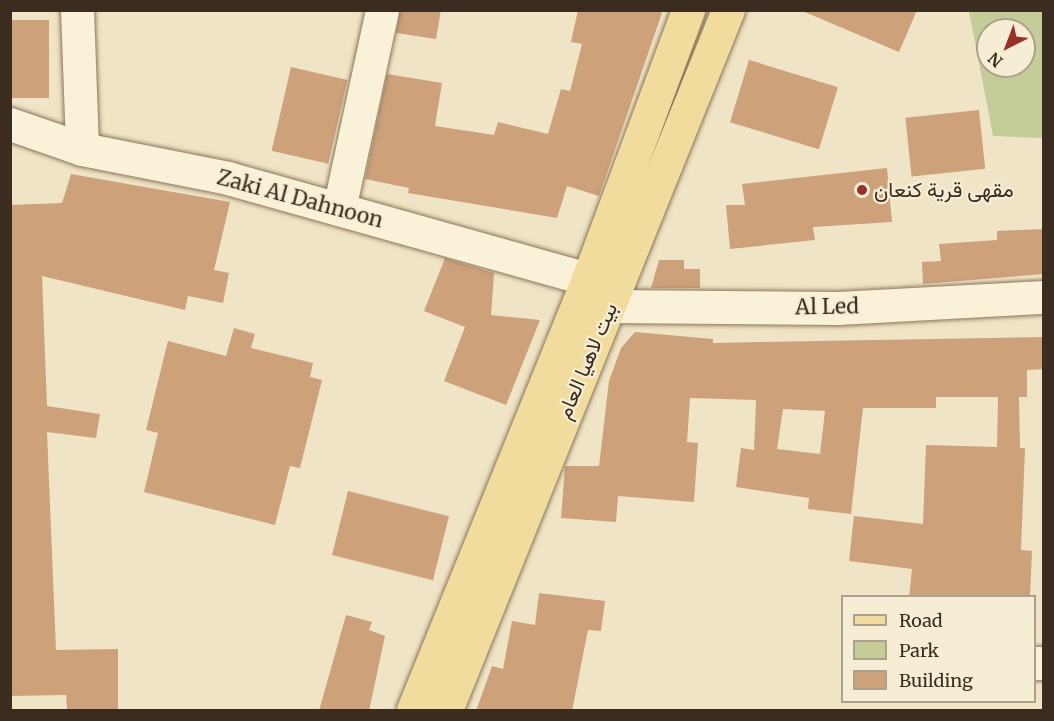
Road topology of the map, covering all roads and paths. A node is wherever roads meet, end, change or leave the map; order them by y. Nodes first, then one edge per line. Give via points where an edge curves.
1 (77, 10) edge
2 (382, 10) edge
3 (688, 10) edge
4 (728, 10) edge
5 (10, 124) edge
6 (81, 149) junction
7 (339, 209) junction
8 (588, 279) junction
9 (1044, 297) edge
10 (610, 306) junction
11 (413, 711) edge
12 (446, 711) edge

1 - 6 street
2 - 7 street
3 - 8 main road, بيت لاهيا العام
4 - 10 main road, بيت لاهيا العام
5 - 6 street, Zaki Al Dahnoon
6 - 7 street, Zaki Al Dahnoon via 228,178
7 - 8 street, Zaki Al Dahnoon
8 - 11 main road, بيت لاهيا العام
9 - 10 street, Al Led via 838,308
10 - 12 main road, بيت لاهيا العام

